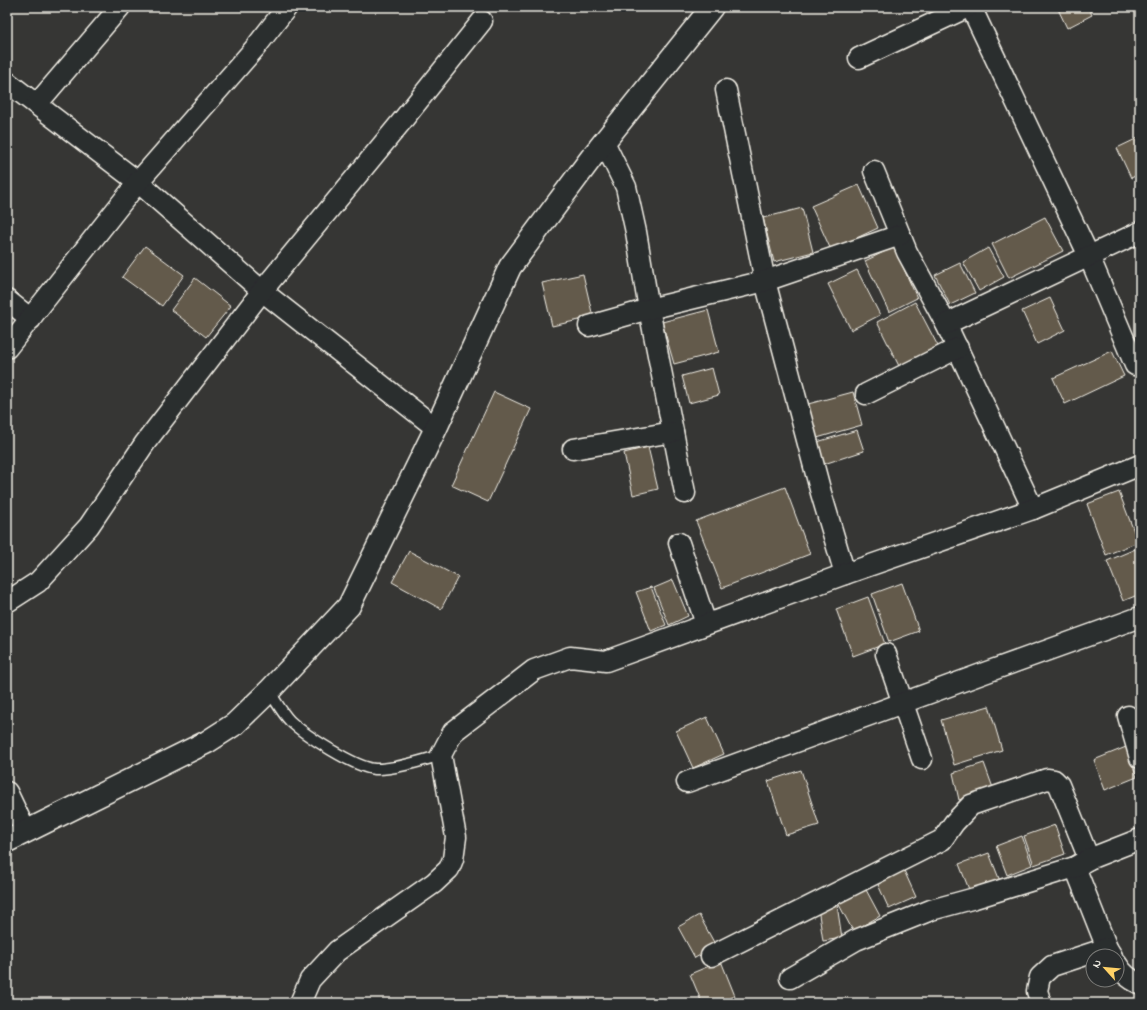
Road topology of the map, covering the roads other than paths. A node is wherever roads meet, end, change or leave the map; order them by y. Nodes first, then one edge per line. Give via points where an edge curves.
1 (120, 7) edge
2 (287, 7) edge
3 (712, 7) edge
4 (969, 7) edge
5 (482, 21) dead end
6 (859, 58) dead end
7 (7, 82) edge
8 (726, 90) dead end
9 (37, 104) junction
10 (604, 142) junction
11 (874, 172) dead end
12 (138, 182) junction
13 (1140, 232) edge
14 (900, 235) junction
15 (1089, 256) junction
16 (765, 280) junction
17 (262, 290) junction
18 (7, 300) edge
19 (649, 308) junction
20 (31, 319) junction
21 (946, 324) junction
22 (589, 326) dead end
23 (7, 348) edge
24 (958, 348) junction
25 (1135, 365) dead end
26 (866, 394) dead end
27 (436, 428) junction
28 (673, 432) junction
29 (573, 449) dead end
30 (1140, 465) edge
31 (685, 493) dead end
32 (1034, 509) junction
33 (678, 542) dead end
34 (845, 574) junction
35 (7, 602) edge
36 (1140, 617) edge
37 (706, 624) junction
38 (886, 654) dead end
39 (269, 691) junction
40 (903, 704) junction
41 (1128, 716) dead end
42 (441, 755) junction
43 (1140, 758) edge
44 (922, 759) dead end
45 (687, 782) dead end
46 (7, 792) edge
47 (16, 837) edge
48 (1140, 839) edge
49 (1082, 863) junction
50 (1109, 948) edge
51 (711, 956) dead end
52 (1085, 960) edge
53 (1125, 973) edge
54 (790, 978) dead end
55 (1140, 984) edge
56 (300, 1003) edge
57 (1041, 1003) edge

1 - 9 street
2 - 12 street via 255,48
3 - 10 street
4 - 6 street
4 - 15 street
5 - 17 street
7 - 9 street
8 - 16 street
9 - 12 street
10 - 19 street via 626,187
10 - 27 street via 510,267
11 - 14 street
12 - 17 street
12 - 20 street
13 - 15 street
14 - 16 street
14 - 21 street
15 - 21 street
15 - 25 street
16 - 19 street
16 - 34 street
17 - 27 street
17 - 35 street via 145,443 89,526 38,582
18 - 20 street
19 - 22 street
19 - 28 street
20 - 23 street
21 - 24 street
24 - 26 street
24 - 32 street
27 - 39 street via 349,606
28 - 29 street
28 - 31 street
30 - 32 street
32 - 34 street
33 - 37 street
34 - 37 street
36 - 40 street
37 - 42 street via 606,661 570,657 534,670 453,732
38 - 40 street
39 - 42 lane via 290,721 317,741 358,764 375,769 399,766
39 - 47 street via 235,724 207,742
40 - 44 street
40 - 45 street
41 - 43 street
42 - 56 street via 456,837 449,869 434,883 337,951 310,980
46 - 47 street
48 - 49 street
49 - 50 street
49 - 51 street via 1059,785 1054,780 1047,779 971,805 942,840
49 - 54 street via 931,910 856,940
52 - 57 street via 1052,966 1040,977 1037,991
53 - 55 street

